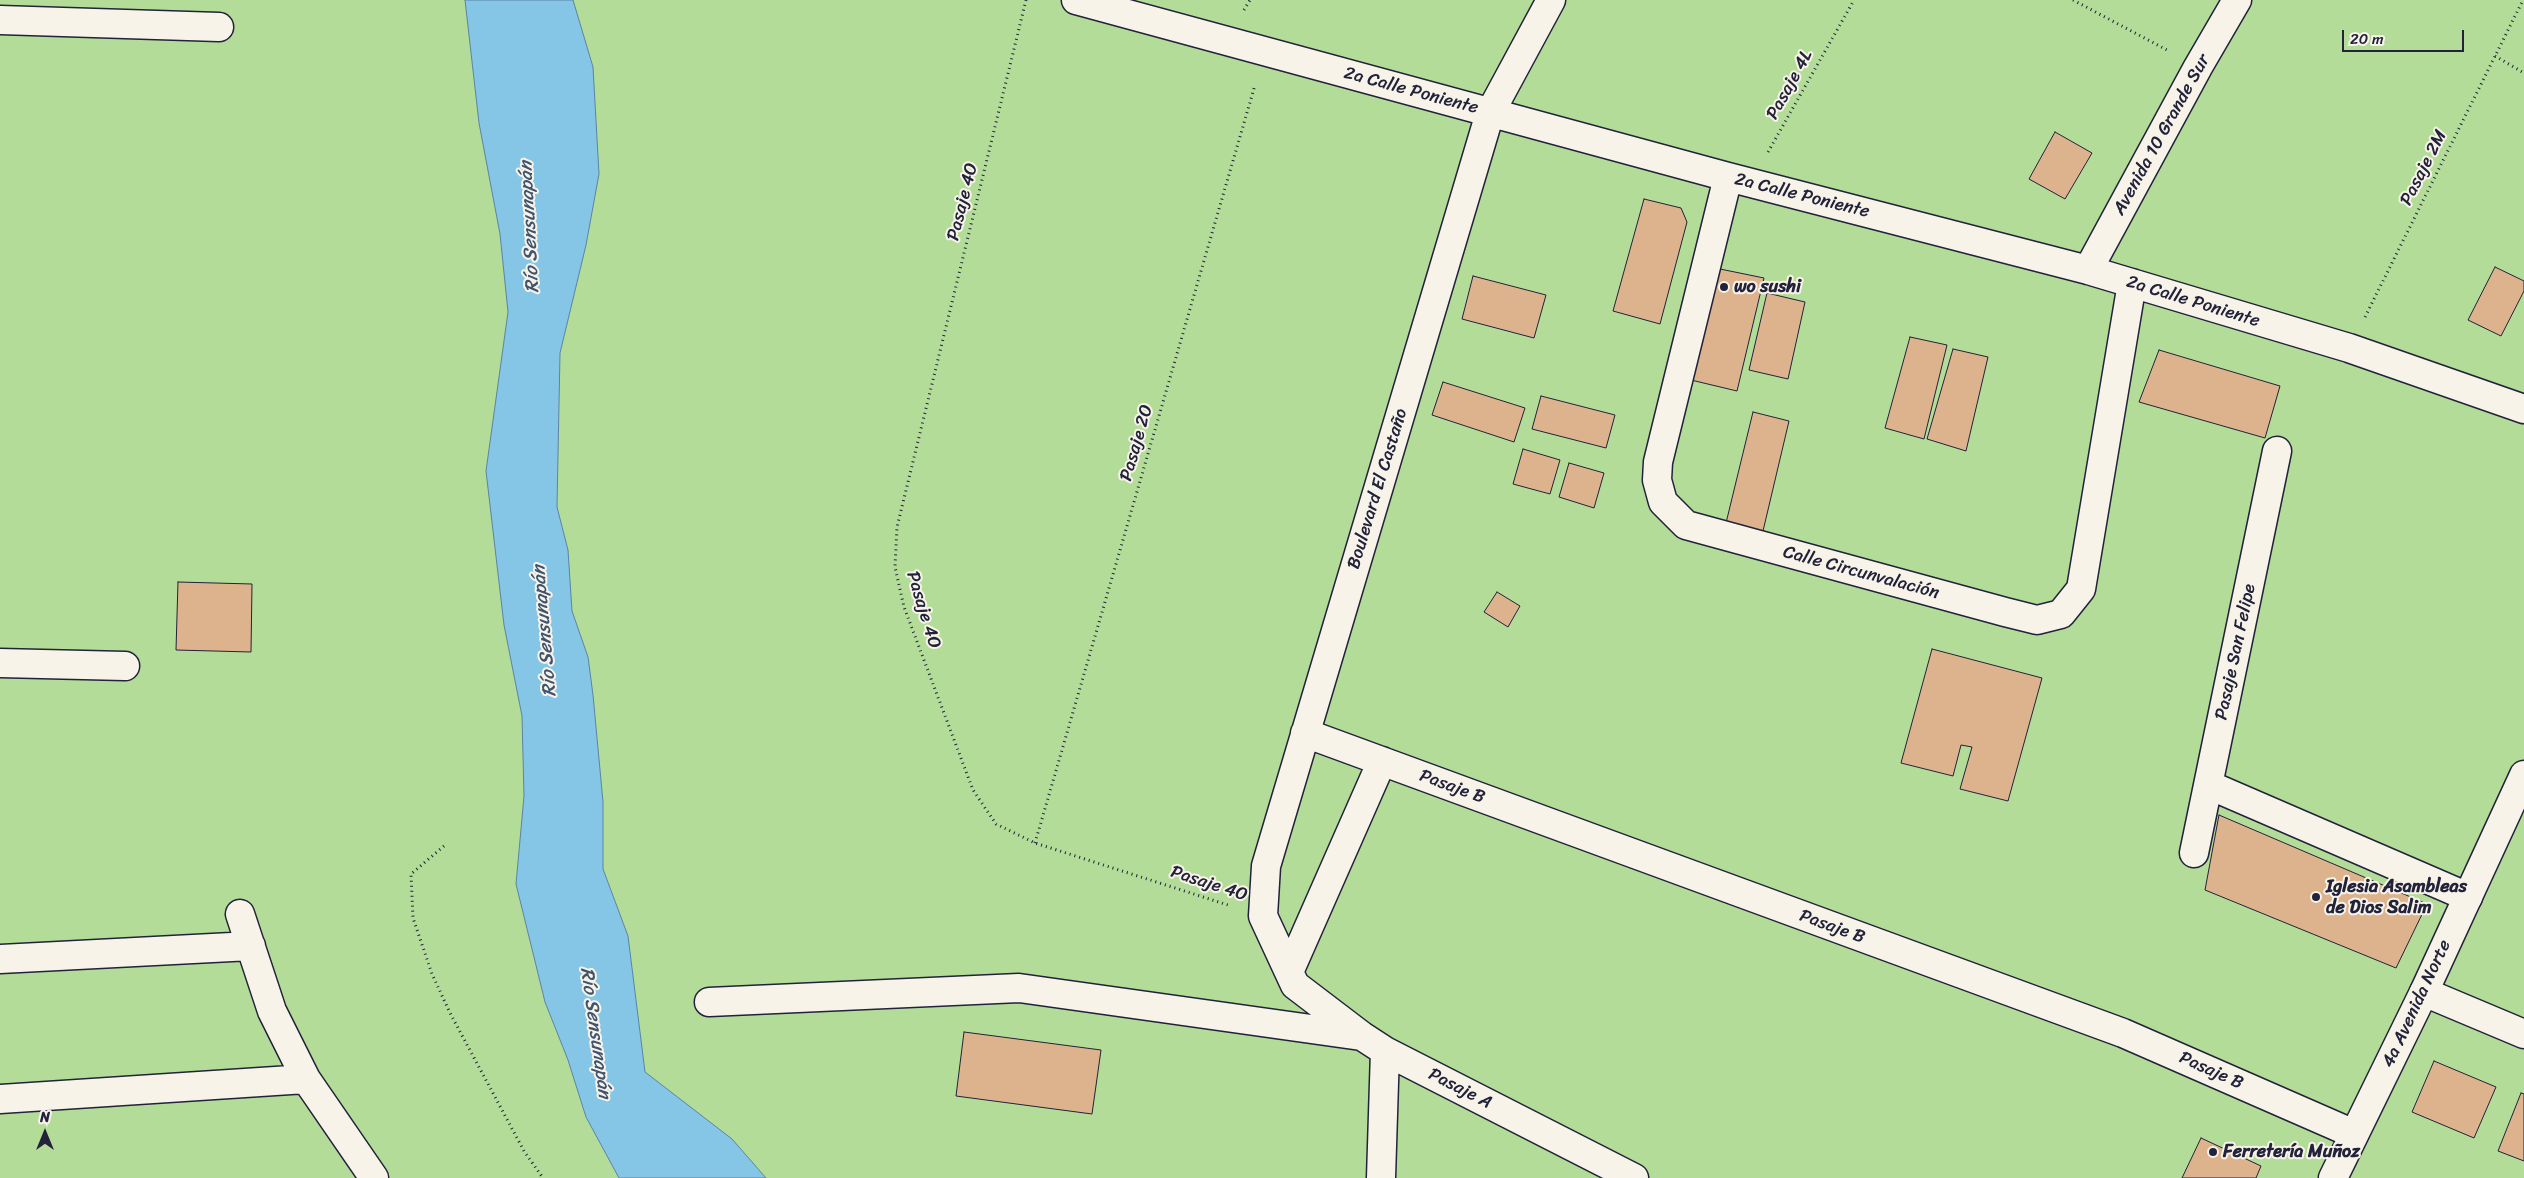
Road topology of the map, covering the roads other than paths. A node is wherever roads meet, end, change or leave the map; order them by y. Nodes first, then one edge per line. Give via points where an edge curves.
1 (1076, 0) edge
2 (1551, 0) edge
3 (2237, 0) edge
4 (0, 20) edge
5 (219, 27) dead end
6 (1490, 113) junction
7 (1739, 180) junction
8 (2088, 270) junction
9 (2132, 283) junction
10 (2524, 409) edge
11 (2277, 451) dead end
12 (0, 663) edge
13 (125, 666) dead end
14 (1305, 733) junction
15 (1382, 761) junction
16 (2524, 776) edge
17 (2208, 785) junction
18 (2194, 853) dead end
19 (2468, 897) junction
20 (240, 914) dead end
21 (251, 946) junction
22 (0, 959) edge
23 (1292, 978) junction
24 (2424, 992) junction
25 (709, 1002) dead end
26 (2524, 1034) edge
27 (1362, 1036) junction
28 (1385, 1051) junction
29 (306, 1079) junction
30 (0, 1099) edge
31 (2354, 1134) junction
32 (374, 1178) edge
33 (1381, 1178) edge
34 (1634, 1178) edge
35 (2333, 1178) edge

1 - 6 street, 2a Calle Poniente
2 - 6 street, Boulevard El Castaño
3 - 8 street, Avenida 10 Grande Sur
4 - 5 street
6 - 7 street, 2a Calle Poniente
6 - 14 street, Boulevard El Castaño
7 - 8 street, 2a Calle Poniente
7 - 9 street, Calle Circunvalación via 1658,462 1657,480 1663,502 1686,525 2005,612 2037,620 2061,614 2080,589
8 - 9 street, 2a Calle Poniente
9 - 10 street, 2a Calle Poniente via 2349,348
11 - 17 street, Pasaje San Felipe
12 - 13 street
14 - 15 street, Pasaje B
14 - 23 street, Boulevard El Castaño via 1266,866 1263,916
15 - 23 street
15 - 31 street, Pasaje B via 2123,1033
16 - 19 street, 4a Avenida Norte
17 - 18 street, Pasaje San Felipe
17 - 19 street
19 - 24 street, 4a Avenida Norte
20 - 21 street
21 - 22 street
21 - 29 street via 272,1011
23 - 27 street, Pasaje A
24 - 26 street
24 - 31 street, 4a Avenida Norte
25 - 27 street via 1019,988
27 - 28 street, Pasaje A
28 - 33 street
28 - 34 street, Pasaje A
29 - 30 street
29 - 32 street
31 - 35 street, 4a Avenida Norte

